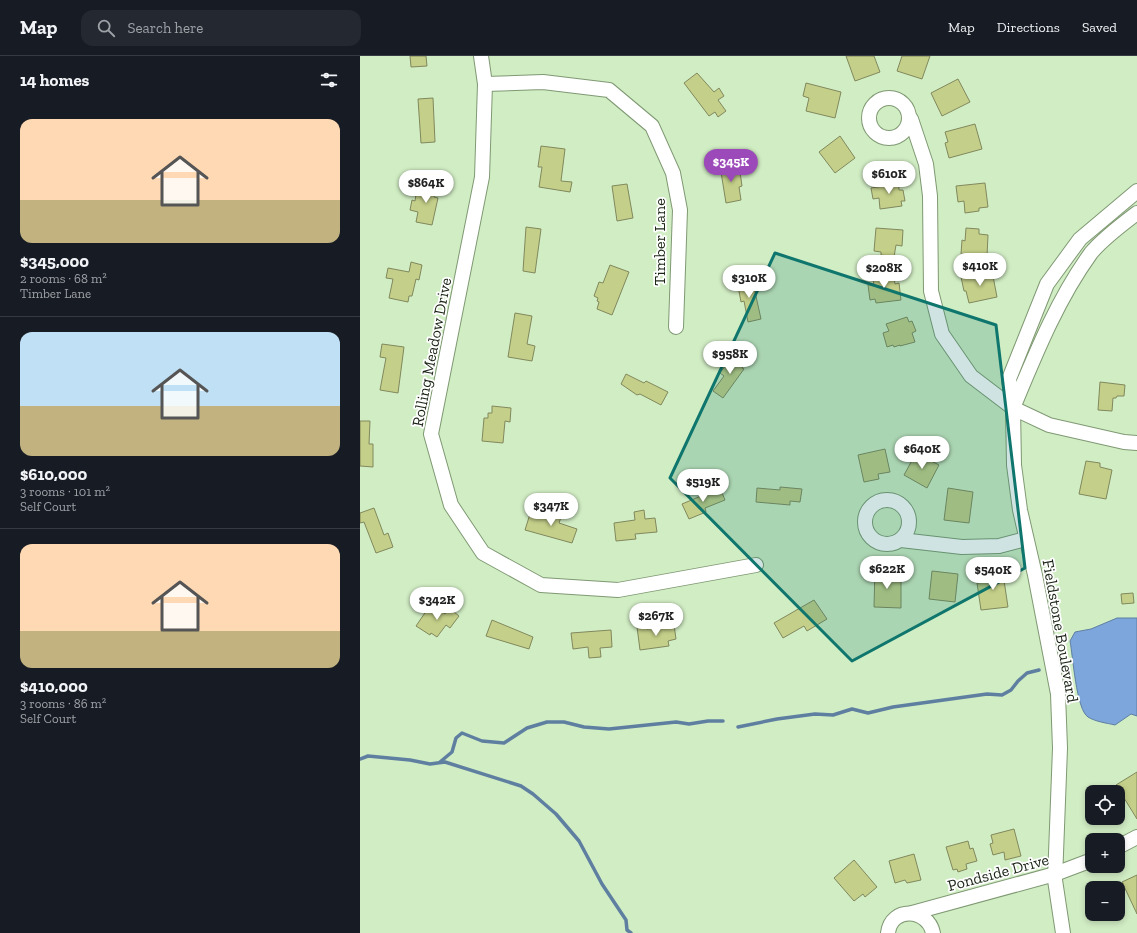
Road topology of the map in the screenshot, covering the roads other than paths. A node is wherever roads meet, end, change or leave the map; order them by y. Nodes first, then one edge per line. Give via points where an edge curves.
1 (481, 56) edge
2 (485, 84) junction
3 (911, 119) dead end
4 (1137, 191) edge
5 (1137, 213) edge
6 (676, 327) dead end
7 (1013, 408) junction
8 (1137, 443) edge
9 (1026, 539) junction
10 (901, 540) dead end
11 (756, 565) dead end
12 (1137, 837) edge
13 (1125, 843) edge
14 (1085, 863) edge
15 (1055, 874) junction
16 (912, 913) junction
17 (888, 933) edge
18 (933, 933) edge
19 (1063, 933) edge

1 - 2 street, Rolling Meadow Drive
2 - 6 street, Timber Lane via 543,82 609,90 652,126 673,173 680,210
2 - 11 street, Rolling Meadow Drive via 482,177 431,434 451,506 483,553 541,585 618,590
3 - 7 street via 926,164 930,196 931,291 942,334 971,376
4 - 7 street, Fieldstone Boulevard via 1080,239 1047,284 1009,379
5 - 7 street, Fieldstone Boulevard via 1092,252 1058,307
7 - 8 street via 1048,425
7 - 9 street, Fieldstone Boulevard via 1014,465
9 - 10 street via 999,546 962,547
9 - 15 street, Fieldstone Boulevard via 1058,694 1060,748
12 - 13 street
14 - 15 street, Pondside Drive
15 - 16 street, Pondside Drive
15 - 19 street, Fieldstone Boulevard
16 - 17 street, Pondside Drive via 897,917
16 - 18 street via 926,919

